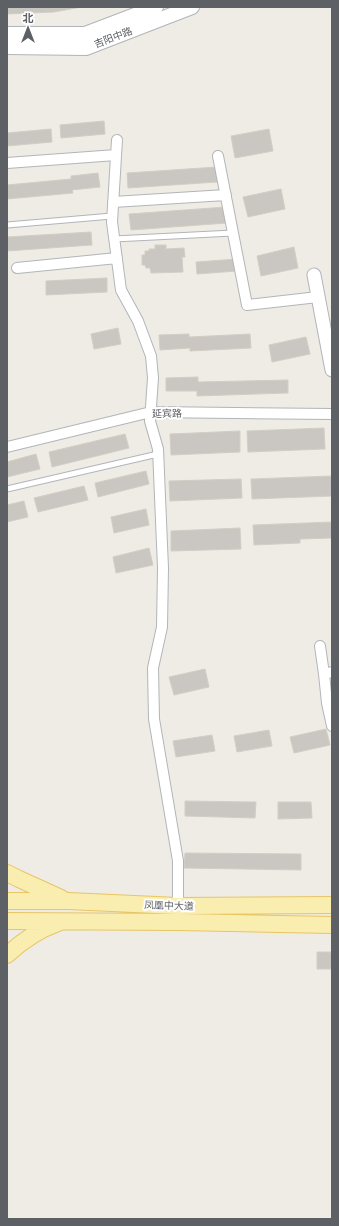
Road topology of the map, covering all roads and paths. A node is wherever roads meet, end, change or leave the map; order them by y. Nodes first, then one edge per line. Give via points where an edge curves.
1 (156, 7) edge
2 (192, 7) edge
3 (7, 34) edge
4 (7, 47) edge
5 (117, 140) dead end
6 (116, 155) junction
7 (218, 156) dead end
8 (7, 163) edge
9 (226, 194) junction
10 (113, 202) junction
11 (112, 216) junction
12 (7, 225) edge
13 (233, 233) junction
14 (114, 239) junction
15 (117, 258) junction
16 (17, 268) dead end
17 (314, 275) dead end
18 (318, 297) junction
19 (332, 370) edge
20 (151, 412) junction
21 (332, 414) edge
22 (7, 447) edge
23 (158, 454) junction
24 (7, 489) edge
25 (320, 646) dead end
26 (328, 673) edge
27 (332, 726) edge
28 (7, 872) edge
29 (7, 901) edge
30 (68, 901) junction
31 (332, 905) edge
32 (178, 906) junction
33 (7, 921) edge
34 (64, 921) junction
35 (332, 925) edge
36 (7, 955) edge

1 - 3 main road, 吉阳中路 via 86,34
2 - 4 main road, 吉阳中路 via 86,48
5 - 6 street
6 - 8 street
6 - 10 street
7 - 9 street
9 - 10 street
9 - 13 street
10 - 11 street
11 - 12 lane
11 - 14 street
13 - 14 lane
13 - 18 street via 247,305
14 - 15 street
15 - 16 street
15 - 20 street via 121,290 138,321 151,356
17 - 18 street
18 - 19 street
20 - 21 street, 延宾路
20 - 22 street, 延宾路
20 - 23 street via 150,421
23 - 24 lane
23 - 32 street via 163,568 162,627 153,668 154,719 178,861
25 - 26 street
26 - 27 street via 327,703
28 - 30 main road via 19,880
29 - 30 main road, 凤凰中大道
30 - 32 main road, 凤凰中大道
31 - 32 main road, 凤凰中大道
33 - 34 main road, 凤凰中大道
34 - 35 main road, 凤凰中大道
34 - 36 main road via 46,927 22,941

